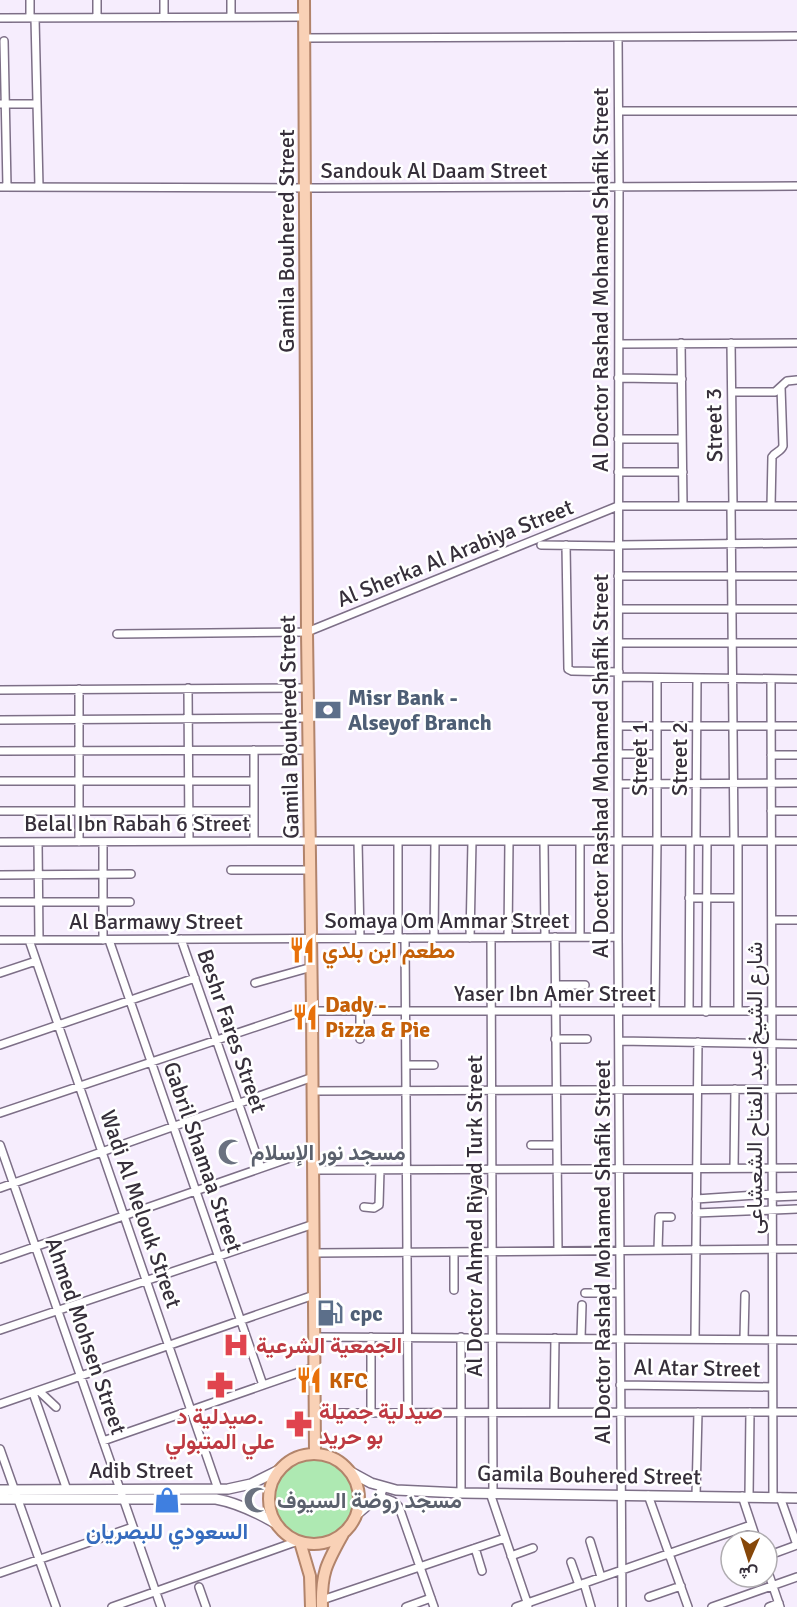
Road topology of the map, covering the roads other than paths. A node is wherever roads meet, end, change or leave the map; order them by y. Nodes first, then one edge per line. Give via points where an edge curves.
1 (30, 0) edge
2 (97, 0) edge
3 (164, 0) edge
4 (231, 0) edge
5 (304, 0) edge
6 (304, 16) junction
7 (97, 17) junction
8 (164, 17) junction
9 (231, 17) junction
10 (0, 18) edge
11 (32, 18) junction
12 (797, 36) edge
13 (618, 37) junction
14 (304, 38) junction
15 (4, 41) dead end
16 (3, 104) edge
17 (37, 104) junction
18 (619, 111) junction
19 (797, 111) edge
20 (797, 186) edge
21 (4, 187) edge
22 (39, 187) junction
23 (305, 188) junction
24 (619, 188) junction
25 (681, 343) junction
26 (731, 343) junction
27 (797, 343) edge
28 (619, 344) junction
29 (618, 378) junction
30 (682, 379) junction
31 (797, 380) edge
32 (781, 387) junction
33 (732, 392) junction
34 (618, 439) junction
35 (682, 439) junction
36 (618, 472) junction
37 (682, 472) junction
38 (618, 506) junction
39 (683, 506) junction
40 (732, 506) junction
41 (771, 506) junction
42 (797, 506) edge
43 (797, 543) edge
44 (732, 544) junction
45 (541, 545) dead end
46 (566, 545) junction
47 (618, 545) junction
48 (618, 576) junction
49 (732, 576) junction
50 (797, 576) edge
51 (619, 609) junction
52 (732, 609) junction
53 (797, 609) edge
54 (307, 632) junction
55 (117, 634) dead end
56 (619, 643) junction
57 (732, 643) junction
58 (797, 643) edge
59 (619, 675) junction
60 (657, 678) junction
61 (697, 678) junction
62 (733, 678) junction
63 (771, 679) junction
64 (797, 679) edge
65 (188, 688) junction
66 (308, 688) junction
67 (79, 689) junction
68 (0, 690) edge
69 (188, 718) junction
70 (309, 718) junction
71 (79, 719) junction
72 (0, 720) edge
73 (619, 726) junction
74 (657, 726) junction
75 (697, 726) junction
76 (733, 726) junction
77 (771, 726) junction
78 (797, 726) edge
79 (79, 750) junction
80 (188, 750) junction
81 (254, 750) junction
82 (309, 750) junction
83 (0, 751) edge
84 (619, 753) junction
85 (657, 754) junction
86 (771, 755) junction
87 (797, 755) edge
88 (0, 781) edge
89 (79, 781) junction
90 (188, 781) junction
91 (254, 781) junction
92 (734, 783) junction
93 (771, 783) junction
94 (797, 783) edge
95 (619, 784) junction
96 (657, 784) junction
97 (696, 784) junction
98 (0, 811) edge
99 (79, 811) junction
100 (188, 811) junction
101 (254, 811) junction
102 (771, 811) junction
103 (797, 811) edge
104 (254, 840) junction
105 (189, 841) junction
106 (358, 841) junction
107 (398, 841) junction
108 (435, 841) junction
109 (472, 841) junction
110 (509, 841) junction
111 (544, 841) junction
112 (580, 841) junction
113 (618, 841) junction
114 (657, 841) junction
115 (693, 841) junction
116 (708, 841) junction
117 (736, 841) junction
118 (771, 841) junction
119 (797, 841) edge
120 (0, 842) edge
121 (38, 842) junction
122 (79, 842) junction
123 (103, 842) junction
124 (310, 842) junction
125 (231, 870) dead end
126 (311, 870) junction
127 (38, 874) junction
128 (103, 874) junction
129 (131, 874) dead end
130 (0, 875) edge
131 (690, 898) junction
132 (707, 898) junction
133 (738, 898) junction
134 (39, 902) junction
135 (103, 902) junction
136 (130, 902) dead end
137 (0, 903) edge
138 (772, 920) junction
139 (797, 920) edge
140 (545, 937) junction
141 (555, 937) junction
142 (580, 937) junction
143 (618, 937) junction
144 (360, 938) junction
145 (401, 938) junction
146 (434, 938) junction
147 (470, 938) junction
148 (491, 938) junction
149 (508, 938) junction
150 (181, 939) junction
151 (312, 939) junction
152 (0, 940) edge
153 (29, 940) junction
154 (39, 940) junction
155 (106, 940) junction
156 (36, 961) junction
157 (312, 967) junction
158 (0, 973) edge
159 (195, 978) junction
160 (255, 983) dead end
161 (555, 985) junction
162 (585, 985) dead end
163 (130, 1000) junction
164 (312, 1009) junction
165 (360, 1011) junction
166 (406, 1011) junction
167 (491, 1011) junction
168 (655, 1011) junction
169 (688, 1011) junction
170 (706, 1011) junction
171 (738, 1011) junction
172 (772, 1011) junction
173 (797, 1011) edge
174 (555, 1012) junction
175 (618, 1012) junction
176 (58, 1025) junction
177 (360, 1039) dead end
178 (555, 1039) junction
179 (587, 1039) dead end
180 (217, 1040) junction
181 (619, 1041) junction
182 (698, 1042) junction
183 (772, 1043) junction
184 (797, 1044) edge
185 (0, 1045) edge
186 (151, 1062) junction
187 (406, 1065) junction
188 (434, 1065) dead end
189 (313, 1077) junction
190 (80, 1087) junction
191 (735, 1089) junction
192 (772, 1089) junction
193 (797, 1089) edge
194 (492, 1090) junction
195 (556, 1090) junction
196 (619, 1090) junction
197 (698, 1090) junction
198 (313, 1091) junction
199 (406, 1091) junction
200 (239, 1103) junction
201 (0, 1113) edge
202 (173, 1126) junction
203 (0, 1145) edge
204 (531, 1145) dead end
205 (556, 1145) junction
206 (313, 1150) junction
207 (102, 1152) junction
208 (261, 1168) junction
209 (697, 1168) junction
210 (734, 1168) junction
211 (772, 1168) junction
212 (797, 1168) edge
213 (492, 1169) junction
214 (557, 1169) junction
215 (619, 1169) junction
216 (313, 1170) junction
217 (380, 1170) junction
218 (406, 1170) junction
219 (13, 1183) junction
220 (0, 1188) edge
221 (195, 1191) junction
222 (772, 1195) junction
223 (797, 1196) edge
224 (696, 1198) junction
225 (364, 1207) dead end
226 (797, 1209) edge
227 (772, 1210) junction
228 (696, 1213) junction
229 (124, 1216) junction
230 (671, 1217) dead end
231 (314, 1224) junction
232 (35, 1246) junction
233 (772, 1249) junction
234 (797, 1249) edge
235 (620, 1250) junction
236 (658, 1250) junction
237 (696, 1250) junction
238 (492, 1251) junction
239 (558, 1251) junction
240 (407, 1252) junction
241 (454, 1252) junction
242 (314, 1253) junction
243 (218, 1256) junction
244 (0, 1259) edge
245 (146, 1281) junction
246 (454, 1290) dead end
247 (585, 1293) dead end
248 (620, 1293) junction
249 (314, 1295) junction
250 (745, 1295) dead end
251 (582, 1305) dead end
252 (58, 1310) junction
253 (240, 1320) junction
254 (0, 1330) edge
255 (315, 1336) junction
256 (371, 1337) junction
257 (407, 1337) junction
258 (461, 1337) junction
259 (493, 1338) junction
260 (555, 1338) junction
261 (581, 1338) junction
262 (620, 1339) junction
263 (695, 1339) junction
264 (744, 1339) junction
265 (772, 1340) junction
266 (797, 1340) edge
267 (168, 1346) junction
268 (315, 1367) junction
269 (81, 1376) junction
270 (262, 1385) junction
271 (620, 1385) junction
272 (772, 1387) junction
273 (36, 1392) junction
274 (0, 1404) edge
275 (56, 1407) dead end
276 (191, 1411) junction
277 (620, 1412) junction
278 (698, 1412) junction
279 (750, 1412) junction
280 (772, 1412) junction
281 (797, 1412) edge
282 (315, 1413) junction
283 (371, 1413) junction
284 (408, 1413) junction
285 (461, 1413) junction
286 (493, 1413) junction
287 (554, 1413) junction
288 (103, 1441) junction
289 (0, 1449) edge
290 (315, 1454) junction
291 (279, 1470) junction
292 (349, 1472) junction
293 (383, 1487) junction
294 (218, 1489) junction
295 (0, 1490) edge
296 (67, 1490) junction
297 (461, 1493) junction
298 (492, 1494) junction
299 (16, 1495) junction
300 (122, 1495) junction
301 (621, 1495) junction
302 (648, 1495) junction
303 (696, 1496) junction
304 (745, 1496) junction
305 (776, 1497) junction
306 (382, 1498) junction
307 (797, 1498) edge
308 (0, 1499) edge
309 (355, 1517) junction
310 (275, 1523) junction
311 (751, 1525) junction
312 (133, 1527) junction
313 (752, 1529) edge
314 (344, 1533) junction
315 (505, 1538) junction
316 (590, 1541) dead end
317 (299, 1542) junction
318 (797, 1545) edge
319 (475, 1548) junction
320 (533, 1548) dead end
321 (779, 1552) edge
322 (669, 1553) junction
323 (511, 1556) junction
324 (39, 1559) junction
325 (571, 1562) dead end
326 (420, 1567) junction
327 (621, 1570) junction
328 (482, 1571) dead end
329 (0, 1573) edge
330 (601, 1577) junction
331 (797, 1577) edge
332 (581, 1584) junction
333 (779, 1584) edge
334 (681, 1586) junction
335 (199, 1587) dead end
336 (764, 1589) edge
337 (774, 1589) edge
338 (156, 1591) junction
339 (649, 1597) dead end
340 (431, 1598) junction
341 (322, 1604) edge
342 (528, 1605) edge
343 (780, 1605) edge
344 (56, 1607) edge
345 (112, 1607) edge
346 (161, 1607) edge
347 (206, 1607) edge
348 (311, 1607) edge
349 (406, 1607) edge
350 (434, 1607) edge
351 (516, 1607) edge
352 (591, 1607) edge
353 (622, 1607) edge
354 (688, 1607) edge
355 (712, 1607) edge
356 (769, 1607) edge

1 - 11 street
2 - 7 street
3 - 8 street
4 - 9 street
5 - 6 main road, Gamila Bouhered Street
6 - 9 street
6 - 14 main road, Gamila Bouhered Street
7 - 8 street
7 - 11 street
8 - 9 street
10 - 11 street
11 - 17 street
12 - 13 street
13 - 14 street
13 - 18 street, Al Doctor Rashad Mohamed Shafik Street
14 - 23 main road, Gamila Bouhered Street
15 - 16 street
16 - 17 street
16 - 21 street
17 - 22 street
18 - 19 street
18 - 24 street, Al Doctor Rashad Mohamed Shafik Street
20 - 24 street, Sandouk Al Daam Street
21 - 22 street, Sandouk Al Daam Street
22 - 23 street, Sandouk Al Daam Street
23 - 24 street, Sandouk Al Daam Street
23 - 54 main road, Gamila Bouhered Street
24 - 28 street, Al Doctor Rashad Mohamed Shafik Street
25 - 26 street
25 - 28 street
25 - 30 street
26 - 27 street
26 - 33 street, Street 3
28 - 29 street, Al Doctor Rashad Mohamed Shafik Street
29 - 30 street
29 - 34 street, Al Doctor Rashad Mohamed Shafik Street
30 - 35 street
31 - 32 street via 787,381
32 - 33 street via 776,392
32 - 41 street via 783,446 772,457
33 - 40 street, Street 3
34 - 35 street
34 - 36 street, Al Doctor Rashad Mohamed Shafik Street
35 - 37 street
36 - 37 street
36 - 38 street, Al Doctor Rashad Mohamed Shafik Street
37 - 39 street
38 - 39 street, Al Sherka Al Arabiya Street
38 - 47 street, Al Doctor Rashad Mohamed Shafik Street
38 - 54 street, Al Sherka Al Arabiya Street
39 - 40 street, Al Sherka Al Arabiya Street
40 - 41 street, Al Sherka Al Arabiya Street
40 - 44 street, Street 3
41 - 42 street, Al Sherka Al Arabiya Street
43 - 44 street
44 - 47 street
44 - 49 street, Street 3
45 - 46 street
46 - 47 street
46 - 59 street via 568,669
47 - 48 street, Al Doctor Rashad Mohamed Shafik Street
48 - 49 street
48 - 51 street, Al Doctor Rashad Mohamed Shafik Street
49 - 50 street
49 - 52 street, Street 3
51 - 52 street
51 - 56 street, Al Doctor Rashad Mohamed Shafik Street
52 - 53 street
52 - 57 street, Street 3
54 - 55 street
54 - 66 main road, Gamila Bouhered Street
56 - 57 street
56 - 59 street, Al Doctor Rashad Mohamed Shafik Street
57 - 58 street
57 - 62 street, Street 3
59 - 60 street
59 - 73 street, Al Doctor Rashad Mohamed Shafik Street
60 - 61 street
60 - 74 street, Street 1
61 - 62 street
61 - 75 street, Street 2
62 - 63 street
62 - 76 street
63 - 64 street
63 - 77 street, شارع الشيخ عبد الفتاح الشعشاعى
65 - 66 street
65 - 67 street
65 - 69 street
66 - 70 main road, Gamila Bouhered Street
67 - 68 street
67 - 71 street
69 - 70 street
69 - 71 street
69 - 80 street
70 - 82 main road, Gamila Bouhered Street
71 - 72 street
71 - 79 street
73 - 74 street
73 - 84 street, Al Doctor Rashad Mohamed Shafik Street
74 - 75 street
74 - 85 street, Street 1
75 - 76 street
75 - 97 street, Street 2
76 - 77 street
76 - 92 street
77 - 78 street
77 - 86 street, شارع الشيخ عبد الفتاح الشعشاعى
79 - 80 street
79 - 83 street
79 - 89 street
80 - 81 street
80 - 90 street
81 - 82 street
81 - 91 street
82 - 124 main road, Gamila Bouhered Street
84 - 85 street
84 - 95 street, Al Doctor Rashad Mohamed Shafik Street
85 - 96 street, Street 1
86 - 87 street
86 - 93 street, شارع الشيخ عبد الفتاح الشعشاعى
88 - 89 street
89 - 90 street
89 - 99 street
90 - 91 street
90 - 100 street
91 - 101 street
92 - 93 street
92 - 97 street
92 - 117 street
93 - 94 street
93 - 102 street, شارع الشيخ عبد الفتاح الشعشاعى
95 - 96 street
95 - 113 street, Al Doctor Rashad Mohamed Shafik Street
96 - 97 street
96 - 114 street, Street 1
97 - 115 street, Street 2
98 - 99 street
99 - 100 street
99 - 122 street
100 - 101 street
100 - 105 street
101 - 104 street
102 - 103 street
102 - 118 street, شارع الشيخ عبد الفتاح الشعشاعى
104 - 105 street, Belal Ibn Rabah 6 Street
104 - 124 street, Belal Ibn Rabah 6 Street
105 - 123 street, Belal Ibn Rabah 6 Street
106 - 107 street, Belal Ibn Rabah 6 Street
106 - 124 street, Belal Ibn Rabah 6 Street
106 - 144 street
107 - 108 street, Belal Ibn Rabah 6 Street
107 - 145 street
108 - 109 street, Belal Ibn Rabah 6 Street
108 - 146 street
109 - 110 street, Belal Ibn Rabah 6 Street
109 - 147 street
110 - 111 street, Belal Ibn Rabah 6 Street
110 - 149 street
111 - 112 street, Belal Ibn Rabah 6 Street
111 - 140 street
112 - 113 street, Belal Ibn Rabah 6 Street
112 - 142 street
113 - 114 street, Belal Ibn Rabah 6 Street
113 - 143 street, Al Doctor Rashad Mohamed Shafik Street
114 - 115 street, Belal Ibn Rabah 6 Street
114 - 168 street, Street 1
115 - 116 street, Belal Ibn Rabah 6 Street
115 - 131 street, Street 2
116 - 117 street, Belal Ibn Rabah 6 Street
116 - 132 street
117 - 118 street, Belal Ibn Rabah 6 Street
117 - 133 street
118 - 119 street, Belal Ibn Rabah 6 Street
118 - 138 street, شارع الشيخ عبد الفتاح الشعشاعى
120 - 121 street, Belal Ibn Rabah 6 Street
121 - 122 street, Belal Ibn Rabah 6 Street
121 - 127 street
122 - 123 street, Belal Ibn Rabah 6 Street
123 - 128 street, Gabril Shamaa Street
124 - 126 main road, Gamila Bouhered Street
125 - 126 street
126 - 151 main road, Gamila Bouhered Street
127 - 128 street
127 - 130 street
127 - 134 street
128 - 129 street
128 - 135 street, Gabril Shamaa Street
131 - 132 street
131 - 169 street, Street 2
132 - 133 street
132 - 170 street
133 - 171 street
134 - 135 street
134 - 137 street
134 - 154 street
135 - 136 street
135 - 155 street, Gabril Shamaa Street
138 - 139 street
138 - 172 street, شارع الشيخ عبد الفتاح الشعشاعى
140 - 141 street, Somaya Om Ammar Street
140 - 149 street, Somaya Om Ammar Street
141 - 142 street, Somaya Om Ammar Street
141 - 161 street
142 - 143 street, Somaya Om Ammar Street
143 - 175 street, Al Doctor Rashad Mohamed Shafik Street
144 - 145 street, Somaya Om Ammar Street
144 - 151 street, Somaya Om Ammar Street
145 - 146 street, Somaya Om Ammar Street
145 - 166 street
146 - 147 street, Somaya Om Ammar Street
147 - 148 street, Somaya Om Ammar Street
148 - 149 street, Somaya Om Ammar Street
148 - 167 street, Al Doctor Ahmed Riyad Turk Street
150 - 151 street, Al Barmawy Street
150 - 155 street, Al Barmawy Street
150 - 159 street, Beshr Fares Street
151 - 157 main road, Gamila Bouhered Street
152 - 153 street, Al Barmawy Street
153 - 154 street, Al Barmawy Street
153 - 156 street, Wadi Al Melouk Street
154 - 155 street, Al Barmawy Street
155 - 163 street, Gabril Shamaa Street
156 - 158 street
156 - 176 street, Wadi Al Melouk Street
157 - 160 street
157 - 164 main road, Gamila Bouhered Street
159 - 163 street
159 - 180 street, Beshr Fares Street
161 - 162 street
161 - 174 street
163 - 176 street
163 - 186 street, Gabril Shamaa Street
164 - 165 street, Yaser Ibn Amer Street
164 - 180 street, Yaser Ibn Amer Street
164 - 189 main road, Gamila Bouhered Street
165 - 166 street, Yaser Ibn Amer Street
165 - 177 street
166 - 167 street, Yaser Ibn Amer Street
166 - 187 street
167 - 174 street, Yaser Ibn Amer Street
167 - 194 street, Al Doctor Ahmed Riyad Turk Street
168 - 169 street, Yaser Ibn Amer Street
168 - 175 street, Yaser Ibn Amer Street
169 - 170 street, Yaser Ibn Amer Street
170 - 171 street, Yaser Ibn Amer Street
171 - 172 street, Yaser Ibn Amer Street
172 - 173 street, Yaser Ibn Amer Street
172 - 183 street, شارع الشيخ عبد الفتاح الشعشاعى
174 - 175 street, Yaser Ibn Amer Street
174 - 178 street
175 - 181 street, Al Doctor Rashad Mohamed Shafik Street
176 - 185 street
176 - 190 street, Wadi Al Melouk Street
178 - 179 street
178 - 195 street
180 - 186 street, Yaser Ibn Amer Street
180 - 200 street, Beshr Fares Street
181 - 182 street
181 - 196 street, Al Doctor Rashad Mohamed Shafik Street
182 - 183 street
182 - 197 street
183 - 184 street
183 - 192 street, شارع الشيخ عبد الفتاح الشعشاعى
186 - 190 street, Yaser Ibn Amer Street
186 - 202 street, Gabril Shamaa Street
187 - 188 street
187 - 199 street
189 - 198 main road, Gamila Bouhered Street
189 - 200 street
190 - 201 street, Yaser Ibn Amer Street
190 - 207 street, Wadi Al Melouk Street
191 - 192 street
191 - 197 street
191 - 210 street
192 - 193 street
192 - 211 street, شارع الشيخ عبد الفتاح الشعشاعى
194 - 195 street
194 - 199 street
194 - 213 street, Al Doctor Ahmed Riyad Turk Street
195 - 196 street
195 - 205 street
196 - 197 street
196 - 215 street, Al Doctor Rashad Mohamed Shafik Street
197 - 209 street
198 - 199 street
198 - 206 main road, Gamila Bouhered Street
199 - 218 street
200 - 202 street
200 - 208 street, Beshr Fares Street
202 - 207 street
202 - 221 street, Gabril Shamaa Street
203 - 219 street, Ahmed Mohsen Street
204 - 205 street
205 - 214 street
206 - 208 street
206 - 216 main road, Gamila Bouhered Street
207 - 219 street
207 - 229 street, Wadi Al Melouk Street
208 - 221 street
209 - 210 street
209 - 215 street
209 - 224 street
210 - 211 street
211 - 212 street
211 - 222 street, شارع الشيخ عبد الفتاح الشعشاعى
213 - 214 street
213 - 218 street
213 - 238 street, Al Doctor Ahmed Riyad Turk Street
214 - 215 street
214 - 239 street
215 - 235 street, Al Doctor Rashad Mohamed Shafik Street
216 - 217 street
216 - 231 main road, Gamila Bouhered Street
217 - 218 street
217 - 225 street via 379,1205
218 - 240 street
219 - 220 street
219 - 232 street, Ahmed Mohsen Street
221 - 229 street
221 - 243 street, Gabril Shamaa Street
222 - 223 street
222 - 224 street
222 - 227 street, شارع الشيخ عبد الفتاح الشعشاعى
224 - 228 street
226 - 227 street
227 - 228 street
227 - 233 street, شارع الشيخ عبد الفتاح الشعشاعى
228 - 237 street
229 - 232 street
229 - 245 street, Wadi Al Melouk Street
230 - 236 street via 659,1218
231 - 242 main road, Gamila Bouhered Street
231 - 243 street
232 - 244 street
232 - 252 street, Ahmed Mohsen Street
233 - 234 street
233 - 237 street
233 - 265 street, شارع الشيخ عبد الفتاح الشعشاعى
235 - 236 street
235 - 239 street
235 - 248 street, Al Doctor Rashad Mohamed Shafik Street
236 - 237 street
237 - 263 street
238 - 239 street
238 - 241 street
238 - 259 street, Al Doctor Ahmed Riyad Turk Street
240 - 241 street
240 - 242 street
240 - 257 street
241 - 246 street
242 - 249 main road, Gamila Bouhered Street
243 - 245 street
243 - 253 street, Gabril Shamaa Street
245 - 252 street
245 - 267 street, Wadi Al Melouk Street
247 - 248 street
248 - 262 street, Al Doctor Rashad Mohamed Shafik Street
249 - 253 street
249 - 255 main road, Gamila Bouhered Street
250 - 264 street
251 - 261 street
252 - 254 street
252 - 269 street, Ahmed Mohsen Street
253 - 267 street
253 - 270 street, Gabril Shamaa Street
255 - 256 street
255 - 268 main road, Gamila Bouhered Street
256 - 257 street
256 - 283 street
257 - 258 street
257 - 284 street
258 - 259 street
258 - 285 street
259 - 260 street
259 - 286 street, Al Doctor Ahmed Riyad Turk Street
260 - 261 street
260 - 287 street
261 - 262 street
262 - 263 street
262 - 271 street, Al Doctor Rashad Mohamed Shafik Street
263 - 264 street
264 - 265 street
265 - 266 street
265 - 272 street, شارع الشيخ عبد الفتاح الشعشاعى
267 - 269 street
267 - 276 street, Wadi Al Melouk Street
268 - 270 street
268 - 282 main road, Gamila Bouhered Street
269 - 273 street
269 - 288 street, Ahmed Mohsen Street
270 - 276 street
271 - 272 street, Al Atar Street
271 - 277 street, Al Doctor Rashad Mohamed Shafik Street
272 - 280 street, شارع الشيخ عبد الفتاح الشعشاعى
273 - 274 street
273 - 275 street
273 - 296 street
276 - 288 street
276 - 294 street, Wadi Al Melouk Street
277 - 278 street
277 - 287 street
277 - 301 street, Al Doctor Rashad Mohamed Shafik Street
278 - 279 street
278 - 303 street
279 - 280 street
279 - 304 street
280 - 281 street
280 - 305 street, شارع الشيخ عبد الفتاح الشعشاعى
282 - 283 street
282 - 290 main road, Gamila Bouhered Street
283 - 284 street
284 - 285 street
285 - 286 street
285 - 297 street
286 - 287 street
286 - 298 street, Al Doctor Ahmed Riyad Turk Street
288 - 300 street, Ahmed Mohsen Street
289 - 299 street
290 - 291 main road via 295,1458
290 - 292 main road via 340,1462
291 - 294 main road, Adib Street via 251,1484
291 - 310 main road via 268,1496
292 - 293 main road, Gamila Bouhered Street
292 - 309 main road via 358,1493
293 - 297 main road, Gamila Bouhered Street
293 - 306 main road
294 - 300 main road, Adib Street
295 - 299 main road, Adib Street
296 - 299 main road, Adib Street
296 - 300 main road, Adib Street
297 - 298 main road, Gamila Bouhered Street
298 - 301 main road, Gamila Bouhered Street
298 - 315 street, Al Doctor Ahmed Riyad Turk Street
299 - 300 main road, Adib Street
299 - 308 main road, Adib Street
299 - 324 street
300 - 310 main road, Adib Street via 226,1501
300 - 312 street, Ahmed Mohsen Street
301 - 302 main road, Gamila Bouhered Street
301 - 327 street, Al Doctor Rashad Mohamed Shafik Street
302 - 303 main road, Gamila Bouhered Street
302 - 322 street
303 - 304 main road, Gamila Bouhered Street
304 - 305 main road, Gamila Bouhered Street
304 - 311 street
305 - 307 main road, Gamila Bouhered Street
305 - 318 street, شارع الشيخ عبد الفتاح الشعشاعى
306 - 309 street
306 - 326 street via 399,1507
309 - 314 main road
310 - 317 main road
311 - 313 street
311 - 322 street
312 - 324 street
312 - 338 street, Ahmed Mohsen Street
314 - 317 main road via 319,1544
314 - 341 main road via 323,1576
315 - 319 street
315 - 323 street, Al Doctor Ahmed Riyad Turk Street
316 - 330 street
317 - 338 street
317 - 348 main road via 310,1576
318 - 321 street
319 - 326 street
319 - 328 street
320 - 323 street
322 - 327 street
322 - 334 street
323 - 342 street, Al Doctor Ahmed Riyad Turk Street
324 - 329 street
324 - 344 street
325 - 332 street
326 - 340 street
326 - 341 street
327 - 330 street
327 - 353 street, Al Doctor Rashad Mohamed Shafik Street
330 - 332 street
331 - 333 street
332 - 342 street
332 - 352 street
334 - 339 street
334 - 354 street
335 - 347 street
336 - 355 street
337 - 343 street
338 - 345 street
338 - 346 street, Ahmed Mohsen Street
340 - 349 street
340 - 350 street
342 - 351 street
343 - 356 street

